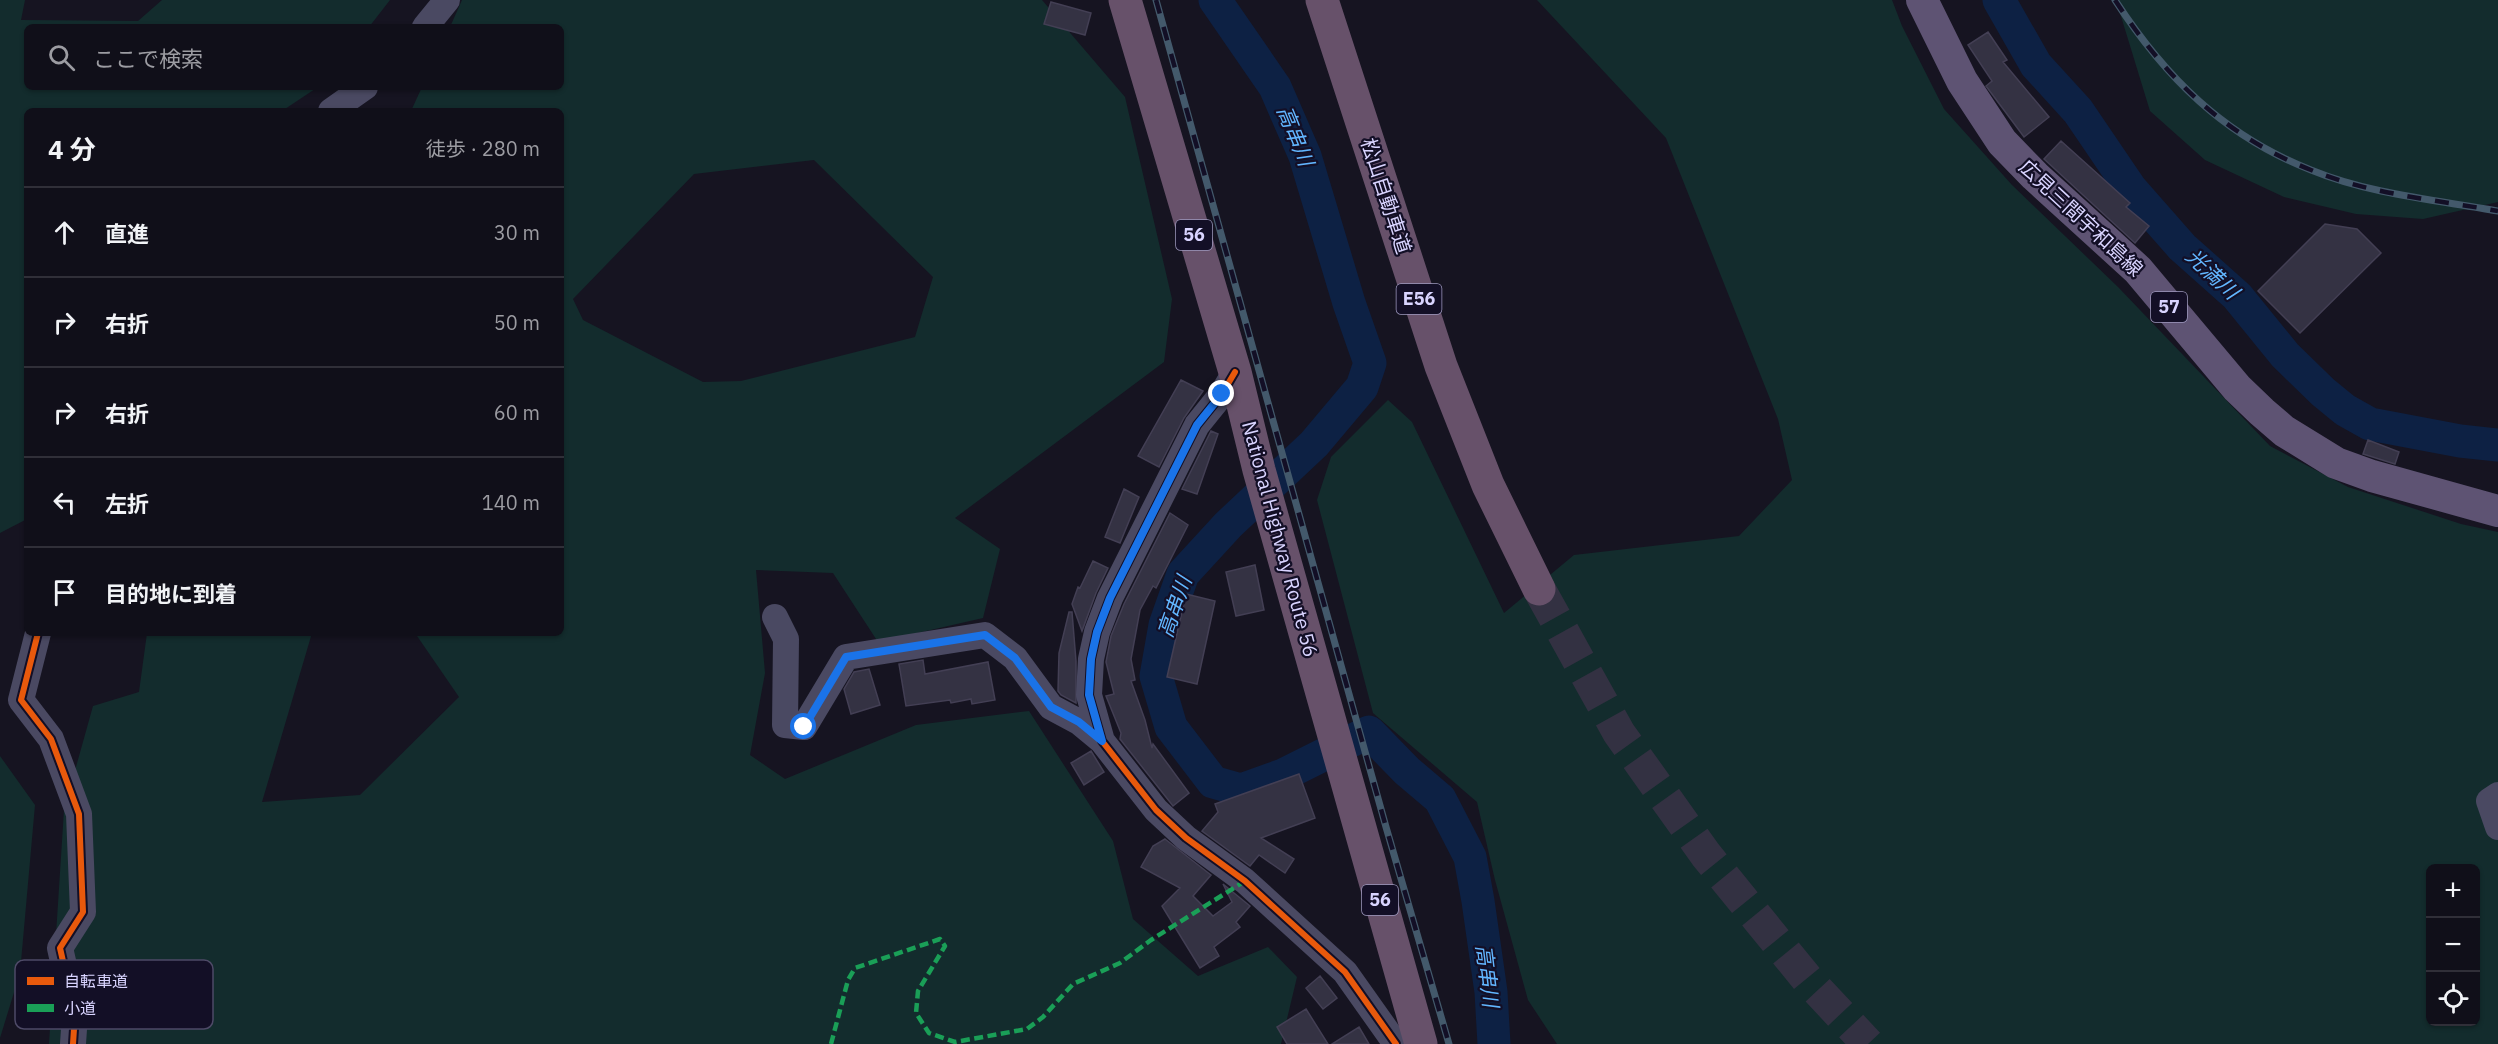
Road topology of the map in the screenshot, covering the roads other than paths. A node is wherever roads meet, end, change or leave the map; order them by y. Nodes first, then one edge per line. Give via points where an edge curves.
1 (447, 0) edge
2 (1322, 0) edge
3 (1922, 0) edge
4 (1122, 5) edge
5 (427, 24) edge
6 (361, 90) edge
7 (335, 108) edge
8 (1235, 372) junction
9 (2498, 511) edge
10 (1539, 589) tunnel mouth
11 (775, 617) dead end
12 (37, 636) edge
13 (1102, 741) junction
14 (2498, 795) edge
15 (2498, 827) edge
16 (63, 960) edge
17 (74, 1029) edge
18 (1400, 1043) edge
19 (73, 1044) edge

1 - 5 street
2 - 10 highway, 松山自動車道 / E56 via 1441,366 1488,485
3 - 9 main road, 広見三間宇和島線 / 57 via 1962,81 2002,142 2138,270 2237,388 2262,412 2284,431 2336,463
4 - 8 highway, National Highway Route 56 / 56
6 - 7 street
8 - 13 street via 1197,425 1110,598 1097,632 1089,695
8 - 18 highway, National Highway Route 56 / 56 via 1340,755
11 - 13 street via 786,639 785,725 804,727 846,657 985,635 1015,658 1051,707 1079,722
12 - 16 street via 21,700 51,739 79,814 83,912 60,948
13 - 18 street via 1156,810 1186,838 1245,881 1345,972
14 - 15 street via 2489,801
17 - 19 street

